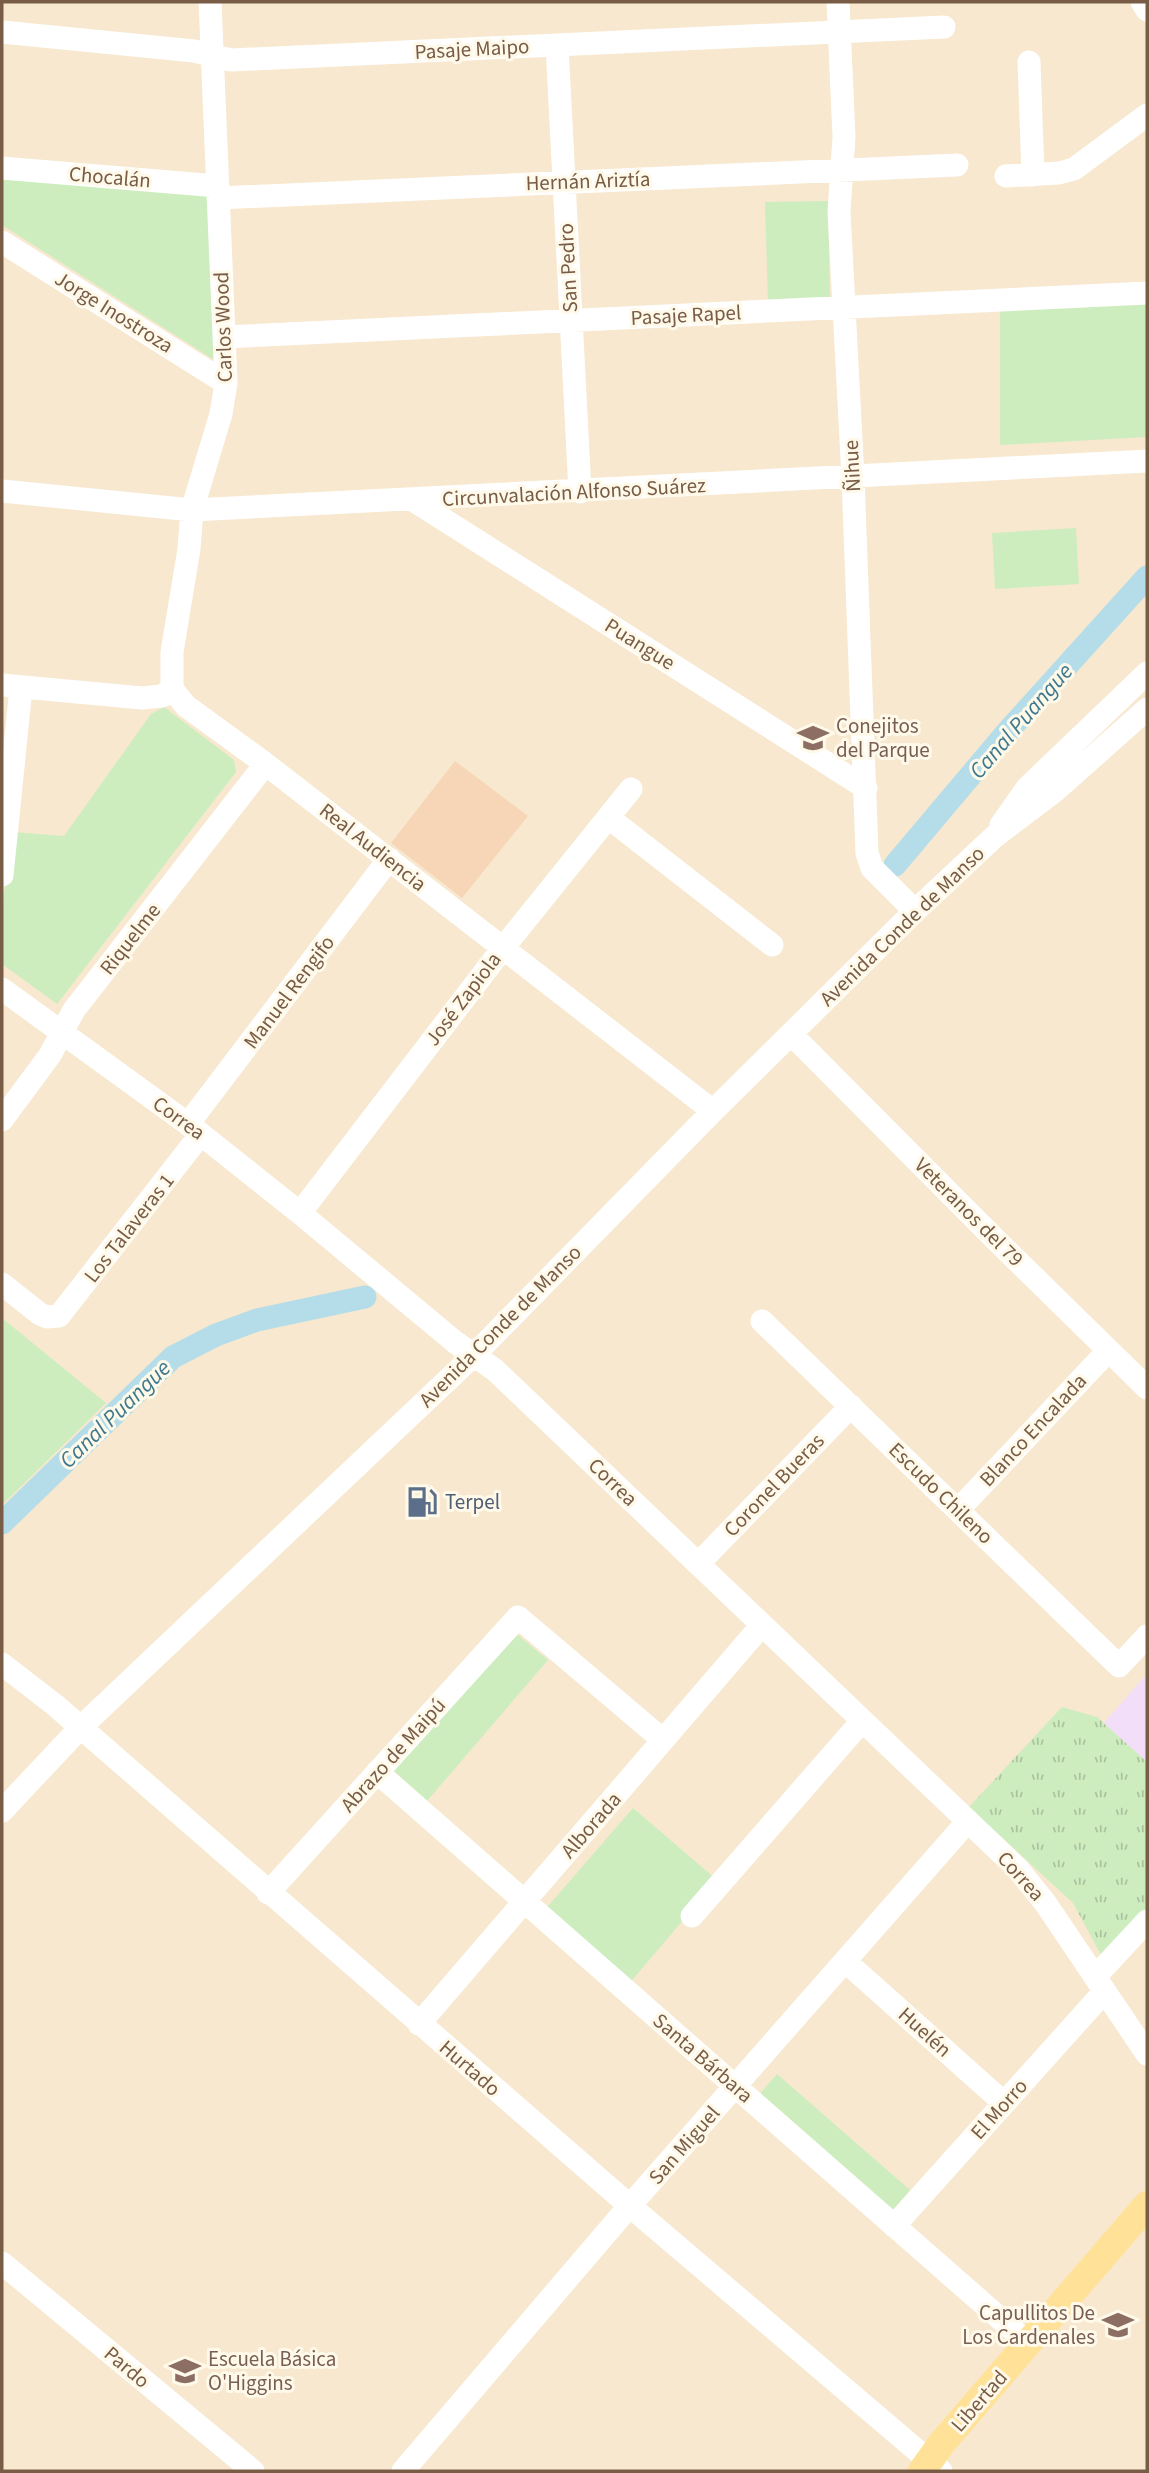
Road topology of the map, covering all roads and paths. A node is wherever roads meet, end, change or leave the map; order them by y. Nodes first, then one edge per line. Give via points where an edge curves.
1 (210, 2) edge
2 (838, 2) edge
3 (1142, 2) edge
4 (1147, 8) edge
5 (944, 27) dead end
6 (2, 32) edge
7 (839, 32) junction
8 (557, 45) junction
9 (212, 55) junction
10 (1030, 62) dead end
11 (1147, 115) edge
12 (957, 165) dead end
13 (2, 168) edge
14 (842, 170) junction
15 (1033, 175) junction
16 (1006, 176) dead end
17 (564, 182) junction
18 (218, 192) junction
19 (2, 242) edge
20 (1147, 293) edge
21 (844, 307) junction
22 (571, 320) junction
23 (224, 337) junction
24 (226, 383) junction
25 (1147, 461) edge
26 (853, 478) junction
27 (2, 491) edge
28 (580, 492) junction
29 (414, 500) junction
30 (192, 510) junction
31 (1147, 673) edge
32 (11, 686) edge
33 (172, 689) junction
34 (1147, 709) edge
35 (263, 762) junction
36 (866, 788) junction
37 (631, 789) dead end
38 (609, 818) junction
39 (994, 837) junction
40 (389, 859) junction
41 (2, 875) edge
42 (915, 911) junction
43 (772, 945) dead end
44 (503, 948) junction
45 (2, 989) edge
46 (792, 1034) junction
47 (63, 1035) junction
48 (713, 1111) junction
49 (2, 1120) edge
50 (195, 1129) junction
51 (300, 1213) junction
52 (2, 1284) edge
53 (762, 1321) dead end
54 (1108, 1351) junction
55 (473, 1356) junction
56 (1147, 1388) edge
57 (851, 1406) junction
58 (958, 1510) junction
59 (698, 1564) junction
60 (762, 1625) junction
61 (1147, 1636) edge
62 (2, 1664) edge
63 (862, 1721) junction
64 (80, 1728) junction
65 (663, 1740) junction
66 (377, 1772) junction
67 (2, 1811) edge
68 (968, 1822) junction
69 (268, 1893) junction
70 (525, 1902) junction
71 (692, 1916) dead end
72 (1147, 1921) edge
73 (845, 1961) junction
74 (1099, 1984) junction
75 (419, 2024) junction
76 (1147, 2054) edge
77 (735, 2086) junction
78 (1004, 2103) junction
79 (1147, 2204) edge
80 (630, 2206) junction
81 (894, 2226) junction
82 (2, 2263) edge
83 (1028, 2343) junction
84 (930, 2468) edge
85 (253, 2471) edge
86 (404, 2471) edge

1 - 9 street, Carlos Wood
2 - 7 street, Ñihue
3 - 4 street
5 - 7 street, Pasaje Maipo
6 - 9 street, Pasaje Maipo
7 - 8 street, Pasaje Maipo
7 - 14 street, Ñihue
8 - 9 street, Pasaje Maipo via 231,60
8 - 17 street, San Pedro
9 - 18 street, Carlos Wood
10 - 15 street
11 - 15 street via 1073,169
12 - 14 street, Hernán Ariztía
13 - 18 street, Chocalán
14 - 17 street, Hernán Ariztía
14 - 21 street, Ñihue via 839,212
15 - 16 street
17 - 18 street, Hernán Ariztía
17 - 22 street, San Pedro
18 - 23 street, Carlos Wood
19 - 24 street, Jorge Inostroza
20 - 21 street, Pasaje Rapel
21 - 22 street, Pasaje Rapel
21 - 26 street, Ñihue
22 - 23 street, Pasaje Rapel
22 - 28 street, San Pedro
23 - 24 street, Carlos Wood
24 - 30 street, Carlos Wood
25 - 26 street, Circunvalación Alfonso Suárez
26 - 28 street, Circunvalación Alfonso Suárez
26 - 36 street, Ñihue
27 - 30 street, Circunvalación Alfonso Suárez
28 - 29 street, Circunvalación Alfonso Suárez
29 - 30 street, Circunvalación Alfonso Suárez
29 - 36 street, Puangue
30 - 33 street, Carlos Wood via 172,652
31 - 39 street, Avenida Conde de Manso via 1027,788
32 - 33 street via 142,698 162,696
32 - 41 street
33 - 35 street, Real Audiencia via 186,706
34 - 39 street, Avenida Conde de Manso via 1056,790
35 - 40 street, Real Audiencia
35 - 47 street, Riquelme via 74,1010
36 - 42 street, Ñihue via 867,853 872,868
37 - 38 street, José Zapiola
38 - 43 street
38 - 44 street, José Zapiola
39 - 42 street, Avenida Conde de Manso
40 - 44 street, Real Audiencia
40 - 50 street, Manuel Rengifo
42 - 46 street, Avenida Conde de Manso
44 - 48 street, Real Audiencia
44 - 51 street, José Zapiola
45 - 47 street, Correa
46 - 48 street, Avenida Conde de Manso
46 - 54 street, Veteranos del 79
47 - 49 street, Riquelme
47 - 50 street, Correa
48 - 55 street, Avenida Conde de Manso
50 - 51 street, Correa
50 - 52 street, Los Talaveras 1 via 64,1312 53,1318 40,1314
51 - 55 street, Correa
53 - 57 street, Escudo Chileno
54 - 56 street, Veteranos del 79
54 - 58 street, Blanco Encalada
55 - 59 street, Correa via 495,1370
55 - 64 street, Avenida Conde de Manso
57 - 58 street, Escudo Chileno
57 - 59 street, Coronel Bueras
58 - 61 street, Escudo Chileno via 1119,1666
59 - 60 street, Correa
60 - 63 street, Correa
60 - 65 street, Alborada
62 - 64 street, Hurtado
63 - 68 street, Correa
63 - 71 street
64 - 67 street, Avenida Conde de Manso
64 - 69 street, Hurtado
65 - 66 street, Abrazo de Maipú via 518,1617
65 - 70 street, Alborada
66 - 69 street, Abrazo de Maipú
66 - 70 street, Santa Bárbara
68 - 73 street, San Miguel
68 - 74 street, Correa via 1032,1885
69 - 75 street, Hurtado
70 - 75 street, Alborada
70 - 77 street, Santa Bárbara
72 - 74 street, El Morro
73 - 77 street, San Miguel
73 - 78 street, Huelén
74 - 76 street, Correa
74 - 78 street, El Morro
75 - 80 street, Hurtado
77 - 80 street, San Miguel
77 - 81 street, Santa Bárbara
78 - 81 street, El Morro
79 - 83 main road, Libertad
80 - 84 street, Hurtado
80 - 86 street, San Miguel
81 - 83 street, Santa Bárbara
82 - 85 street, Pardo
83 - 84 main road, Libertad

